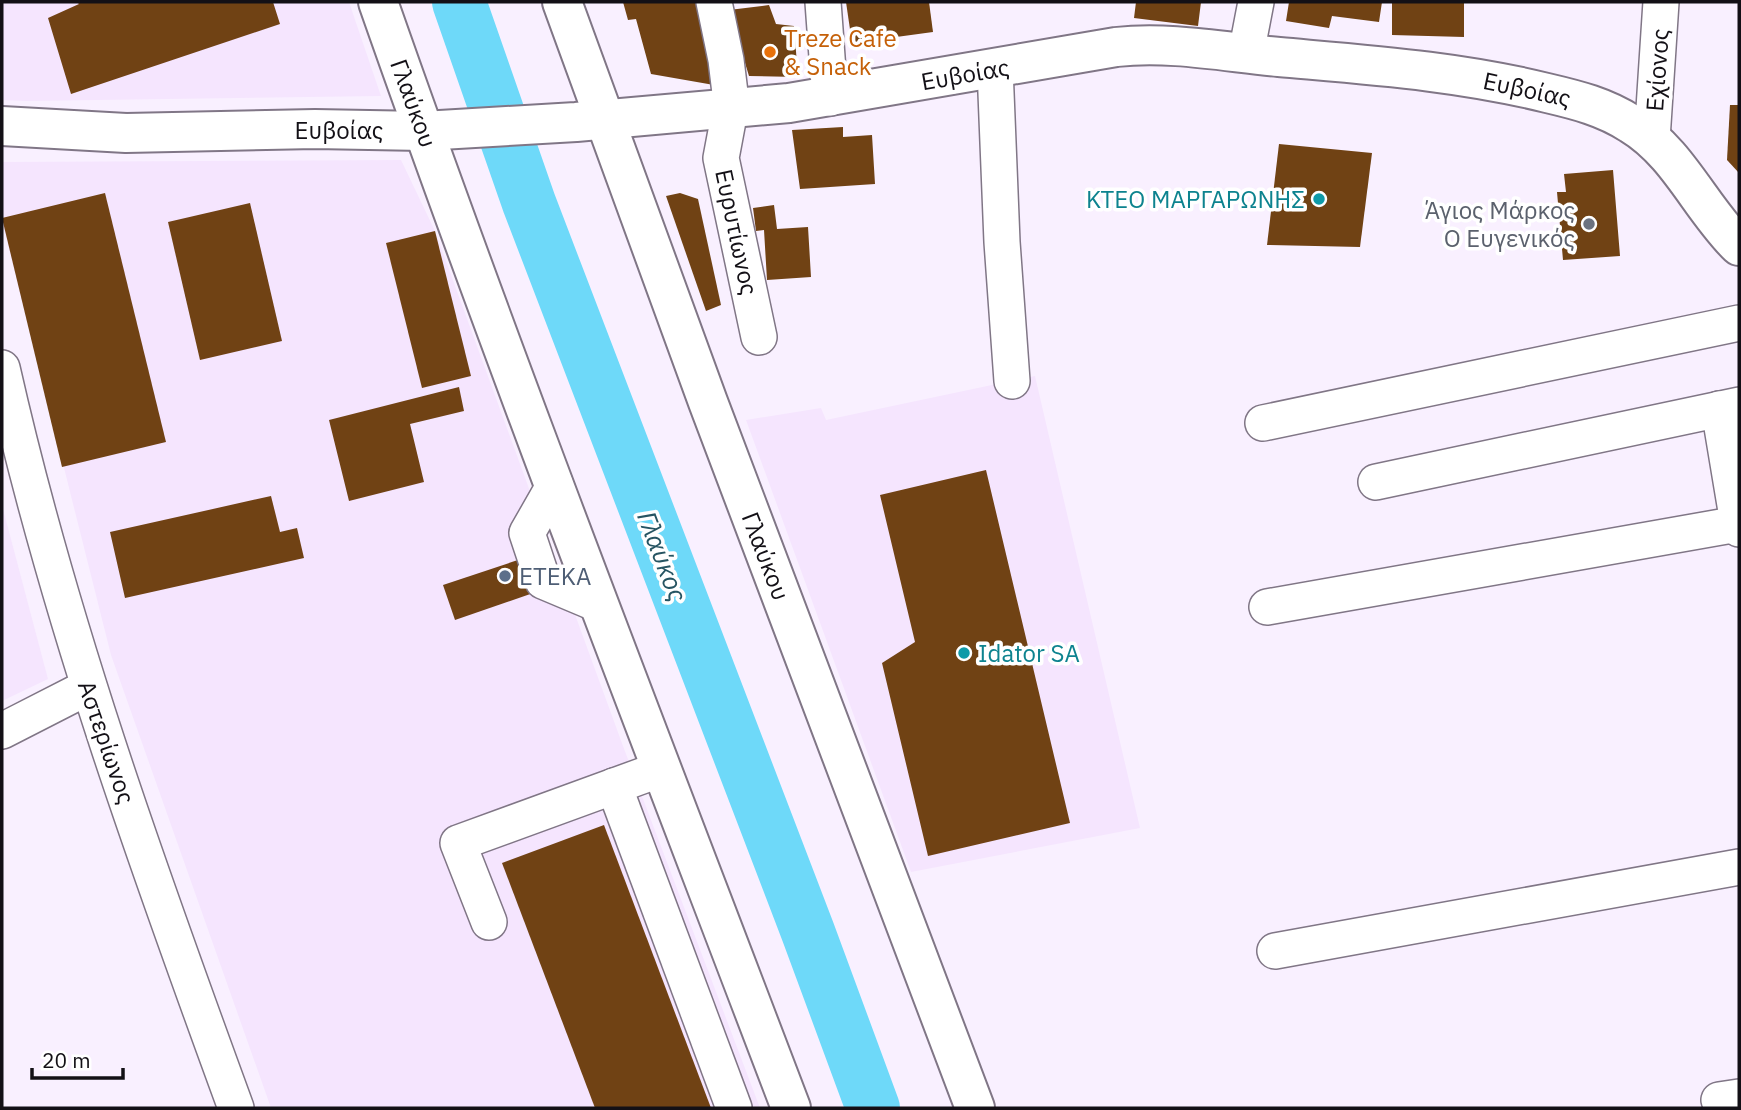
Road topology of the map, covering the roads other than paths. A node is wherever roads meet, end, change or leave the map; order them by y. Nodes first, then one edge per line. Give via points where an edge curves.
1 (378, 2) edge
2 (562, 2) edge
3 (714, 2) edge
4 (823, 2) edge
5 (1256, 2) edge
6 (1661, 2) edge
7 (1246, 54) junction
8 (995, 68) junction
9 (830, 97) junction
10 (730, 110) junction
11 (590, 121) junction
12 (2, 126) edge
13 (436, 130) junction
14 (1652, 139) junction
15 (1739, 246) edge
16 (1739, 323) edge
17 (759, 337) dead end
18 (2, 368) edge
19 (1012, 381) dead end
20 (1729, 407) edge
21 (1263, 423) dead end
22 (1376, 482) dead end
23 (1739, 527) edge
24 (1267, 607) dead end
25 (88, 687) junction
26 (2, 731) edge
27 (661, 769) junction
28 (614, 786) junction
29 (1739, 867) edge
30 (489, 922) dead end
31 (1275, 951) dead end
32 (236, 1108) edge
33 (734, 1108) edge
34 (791, 1108) edge
35 (975, 1108) edge

1 - 13 main road, Γλαύκου
2 - 11 main road, Γλαύκου
3 - 10 street, Ευρυτίωνος
4 - 9 street
5 - 7 street
6 - 14 street, Εχίονος
7 - 8 main road, Ευβοίας via 1136,45
7 - 14 main road, Ευβοίας via 1397,68 1521,86 1598,107
8 - 9 main road, Ευβοίας
8 - 19 street
9 - 10 main road, Ευβοίας
10 - 11 main road, Ευβοίας
10 - 17 street, Ευρυτίωνος via 721,158
11 - 13 main road, Ευβοίας
11 - 35 main road, Γλαύκου via 718,429
12 - 13 main road, Ευβοίας via 126,133
13 - 27 main road, Γλαύκου via 555,484
14 - 15 main road, Ευβοίας
16 - 21 street
18 - 25 street, Αστερίωνος via 21,453
20 - 22 street
20 - 23 street
23 - 24 street
25 - 26 street
25 - 32 street, Αστερίωνος
27 - 28 street
27 - 34 main road, Γλαύκου
28 - 30 street via 458,843
28 - 33 street
29 - 31 street

